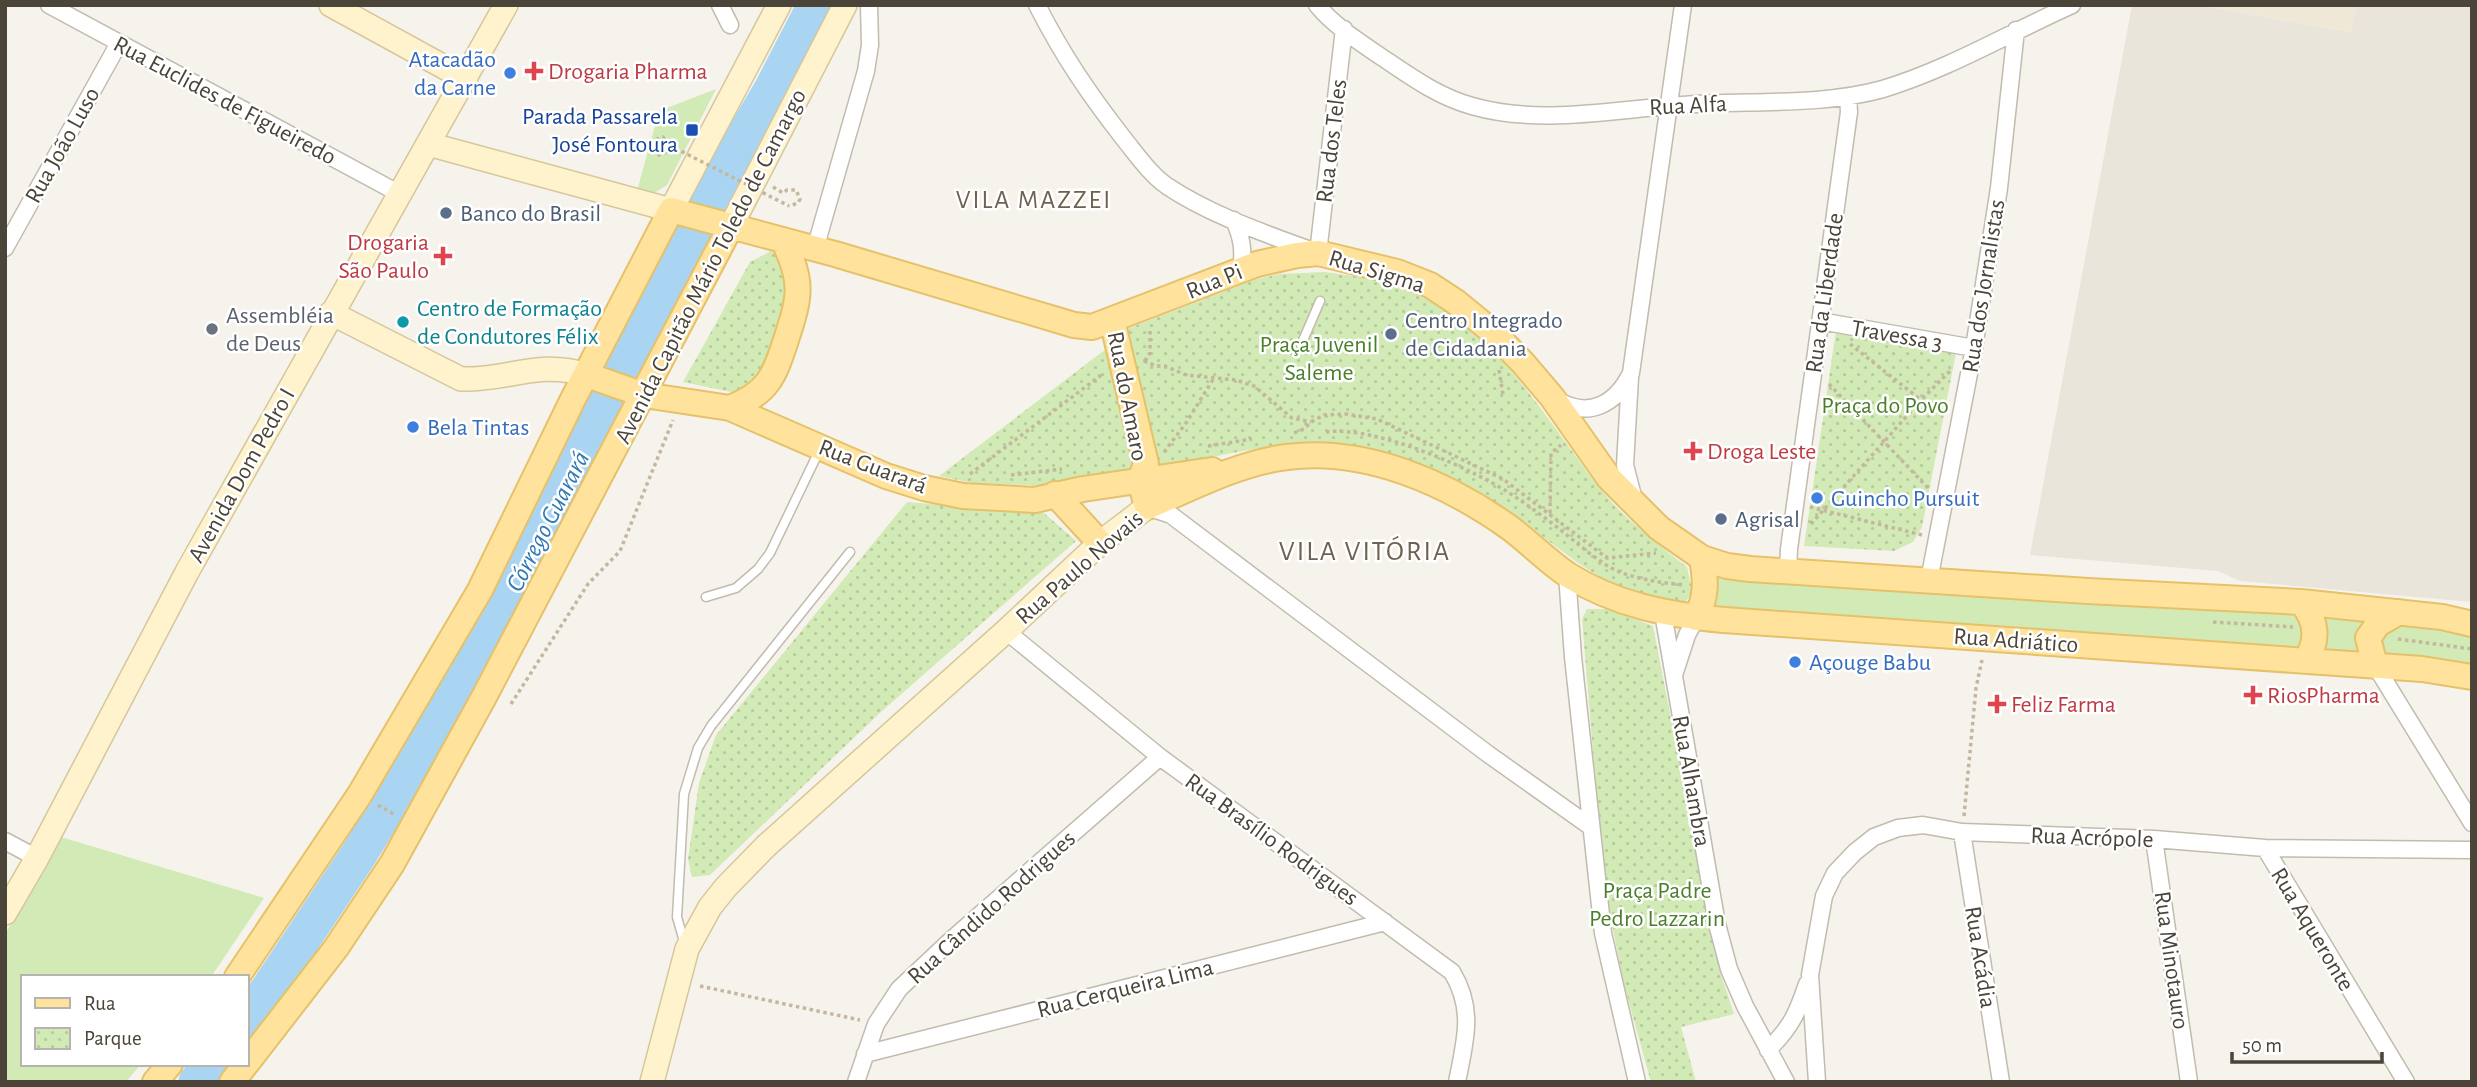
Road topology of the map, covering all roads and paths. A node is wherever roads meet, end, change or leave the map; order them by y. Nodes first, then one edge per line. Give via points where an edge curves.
1 (49, 5) edge
2 (331, 5) edge
3 (506, 5) edge
4 (720, 5) edge
5 (779, 5) edge
6 (845, 5) edge
7 (869, 5) edge
8 (1037, 5) edge
9 (1317, 5) edge
10 (1683, 5) edge
11 (2072, 5) edge
12 (730, 25) dead end
13 (1344, 29) junction
14 (2016, 30) junction
15 (118, 43) junction
16 (466, 79) junction
17 (1849, 97) junction
18 (1667, 105) junction
19 (428, 144) junction
20 (669, 148) dead end
21 (783, 193) dead end
22 (400, 194) junction
23 (680, 213) junction
24 (1234, 220) junction
25 (723, 224) junction
26 (783, 240) junction
27 (5, 248) edge
28 (815, 249) junction
29 (1318, 253) junction
30 (1241, 271) junction
31 (1320, 301) dead end
32 (331, 313) junction
33 (1112, 320) junction
34 (1820, 321) junction
35 (1301, 345) dead end
36 (1974, 348) junction
37 (1814, 368) junction
38 (1631, 373) junction
39 (1214, 378) dead end
40 (615, 385) junction
41 (1552, 397) junction
42 (1921, 400) junction
43 (676, 401) junction
44 (730, 408) junction
45 (1959, 423) junction
46 (1577, 433) junction
47 (1885, 442) junction
48 (821, 446) junction
49 (1163, 453) dead end
50 (1251, 465) junction
51 (1140, 480) junction
52 (1055, 494) junction
53 (1795, 502) junction
54 (1944, 504) junction
55 (1147, 507) junction
56 (1637, 509) junction
57 (1822, 511) junction
58 (1550, 514) dead end
59 (1937, 538) junction
60 (1100, 542) junction
61 (850, 552) dead end
62 (1702, 558) junction
63 (1788, 560) junction
64 (1567, 574) junction
65 (1929, 580) junction
66 (706, 597) dead end
67 (2301, 602) junction
68 (2399, 612) junction
69 (1663, 613) junction
70 (1696, 618) junction
71 (2472, 624) edge
72 (1006, 631) junction
73 (1986, 638) junction
74 (2306, 660) junction
75 (2375, 665) junction
76 (1674, 674) junction
77 (2472, 677) edge
78 (511, 704) dead end
79 (1160, 757) junction
80 (374, 803) dead end
81 (396, 816) dead end
82 (2472, 823) edge
83 (1591, 827) junction
84 (1962, 832) junction
85 (2154, 839) junction
86 (5, 841) edge
87 (2265, 848) junction
88 (2472, 850) edge
89 (37, 858) junction
90 (5, 913) edge
91 (1385, 922) junction
92 (687, 949) junction
93 (238, 975) edge
94 (1810, 975) junction
95 (677, 981) junction
96 (876, 1024) junction
97 (1768, 1051) junction
98 (865, 1054) junction
99 (248, 1060) edge
100 (168, 1066) edge
101 (244, 1066) edge
102 (155, 1082) edge
103 (232, 1082) edge
104 (652, 1082) edge
105 (856, 1082) edge
106 (1457, 1082) edge
107 (1637, 1082) edge
108 (1786, 1082) edge
109 (1817, 1082) edge
110 (2001, 1082) edge
111 (2189, 1082) edge
112 (2406, 1082) edge

1 - 15 street, Rua Euclides de Figueiredo
2 - 16 main road
3 - 16 main road, Avenida Dom Pedro I
4 - 12 street
5 - 23 main road, Avenida Capitão Mário Toledo de Camargo
6 - 25 main road, Avenida Capitão Mário Toledo de Camargo
7 - 28 street via 866,71
8 - 24 street, Rua Sigma via 1077,77 1142,161 1189,200
9 - 13 street, Rua Alfa
10 - 18 street
11 - 14 street, Rua Alfa
13 - 18 street, Rua Alfa via 1415,80 1471,106 1550,116
13 - 29 street, Rua dos Teles
14 - 17 street, Rua Alfa via 1914,79
14 - 36 street, Rua dos Jornalistas via 1999,188
15 - 22 street, Rua Euclides de Figueiredo
15 - 27 street, Rua João Luso
16 - 19 main road, Avenida Dom Pedro I
17 - 18 street, Rua Alfa
17 - 34 street, Rua da Liberdade
18 - 38 street
19 - 22 main road, Avenida Dom Pedro I
19 - 23 main road, Rua do Amaro
20 - 21 path, bridge via 659,155 652,144 663,137 670,145 789,206 800,199 796,190
22 - 32 main road, Avenida Dom Pedro I
23 - 25 main road, Rua do Amaro
23 - 40 main road, Avenida Capitão Mário Toledo de Camargo
24 - 29 street, Rua Sigma
24 - 30 street via 1244,252
25 - 26 main road, Rua do Amaro
25 - 40 main road, Avenida Capitão Mário Toledo de Camargo
26 - 28 main road, Rua do Amaro
26 - 44 main road via 793,260 798,303 773,377 759,393
28 - 33 main road, Rua do Amaro via 1074,325 1092,327
29 - 30 main road, Rua Pi
29 - 41 main road, Rua Sigma via 1397,271 1430,285 1493,334
30 - 33 main road, Rua Pi
31 - 35 lane
32 - 40 main road via 461,379 544,368 574,371
32 - 89 main road, Avenida Dom Pedro I via 187,572
33 - 51 main road, Rua do Amaro via 1146,464
34 - 36 street, Travessa 3
34 - 37 street, Rua da Liberdade
34 - 42 path
36 - 42 path
36 - 45 street, Rua dos Jornalistas
37 - 47 path
37 - 53 street, Rua da Liberdade
38 - 41 street via 1624,388 1598,407 1566,405
38 - 56 street via 1625,465
39 - 49 path
40 - 43 main road, Rua Guarará
40 - 93 main road, Avenida Capitão Mário Toledo de Camargo via 480,590 360,794
40 - 99 main road, Avenida Capitão Mário Toledo de Camargo via 484,697 392,864 336,948
41 - 46 main road, Rua Sigma
42 - 45 path
42 - 47 path
43 - 44 main road, Rua Guarará
43 - 78 path via 672,423 620,551 588,584
44 - 48 main road, Rua Guarará
45 - 54 street, Rua dos Jornalistas
46 - 56 main road, Rua Sigma
46 - 58 path via 1551,453
47 - 54 path
47 - 57 path
48 - 52 main road, Rua Guarará via 886,476 945,493 1035,500
48 - 66 lane via 758,569 736,587
50 - 51 main road, Rua Guarará
50 - 55 main road, Rua Paulo Novais
50 - 64 main road, Rua Paulo Novais via 1323,456 1360,460 1421,478 1483,510
51 - 52 main road, Rua Guarará
51 - 55 main road, Rua do Amaro
52 - 60 main road
53 - 57 path
53 - 63 street, Rua da Liberdade
54 - 59 street, Rua dos Jornalistas
55 - 60 main road, Rua Paulo Novais
55 - 83 street via 1171,515
56 - 62 main road
57 - 59 path
57 - 63 path
59 - 65 street, Rua dos Jornalistas
60 - 72 main road, Rua Paulo Novais
61 - 92 lane via 698,748 684,794 677,885 677,918
62 - 63 main road via 1727,566
62 - 70 main road via 1706,594
63 - 65 main road
64 - 69 main road, Rua Adriático via 1633,606
64 - 83 street
65 - 67 main road
67 - 68 main road
67 - 74 main road via 2314,623 2315,638
68 - 71 main road
68 - 75 main road via 2378,624 2368,638
69 - 70 main road, Rua Adriático
69 - 76 street, Rua Alhambra
70 - 73 main road, Rua Adriático
70 - 76 street, Rua Alhambra
72 - 79 street, Rua Brasílio Rodrigues
72 - 92 main road, Rua Paulo Novais via 766,846 710,907
73 - 74 main road, Rua Adriático
73 - 84 path via 1976,688
74 - 75 main road, Rua Adriático
75 - 77 main road, Rua Adriático
75 - 82 street
76 - 97 street, Rua Alhambra via 1728,969
79 - 91 street, Rua Brasílio Rodrigues
79 - 96 street, Rua Cândido Rodrigues via 950,940 899,989
80 - 81 path
83 - 107 street via 1603,933
84 - 85 street, Rua Acrópole
84 - 94 street, Rua Acrópole via 1923,825 1898,828 1874,837 1855,852 1835,873 1824,896
84 - 110 street, Rua Acádia
85 - 87 street, Rua Acrópole
85 - 111 street, Rua Minotauro
86 - 89 street
87 - 88 street, Rua Acrópole
87 - 112 street, Rua Aqueronte
89 - 90 main road, Avenida Dom Pedro I
91 - 98 street, Rua Cerqueira Lima
91 - 106 street, Rua Brasílio Rodrigues via 1452,972 1461,988 1467,1011
92 - 95 main road, Rua Paulo Novais
94 - 97 street, Rua Acrópole via 1797,1015
94 - 109 street, Rua Acrópole
95 - 96 path
95 - 104 main road, Rua Paulo Novais
96 - 98 street, Rua Cândido Rodrigues
97 - 108 street, Rua Alhambra
98 - 105 street, Rua Cândido Rodrigues
100 - 102 main road
101 - 103 main road, Avenida Capitão Mário Toledo de Camargo

